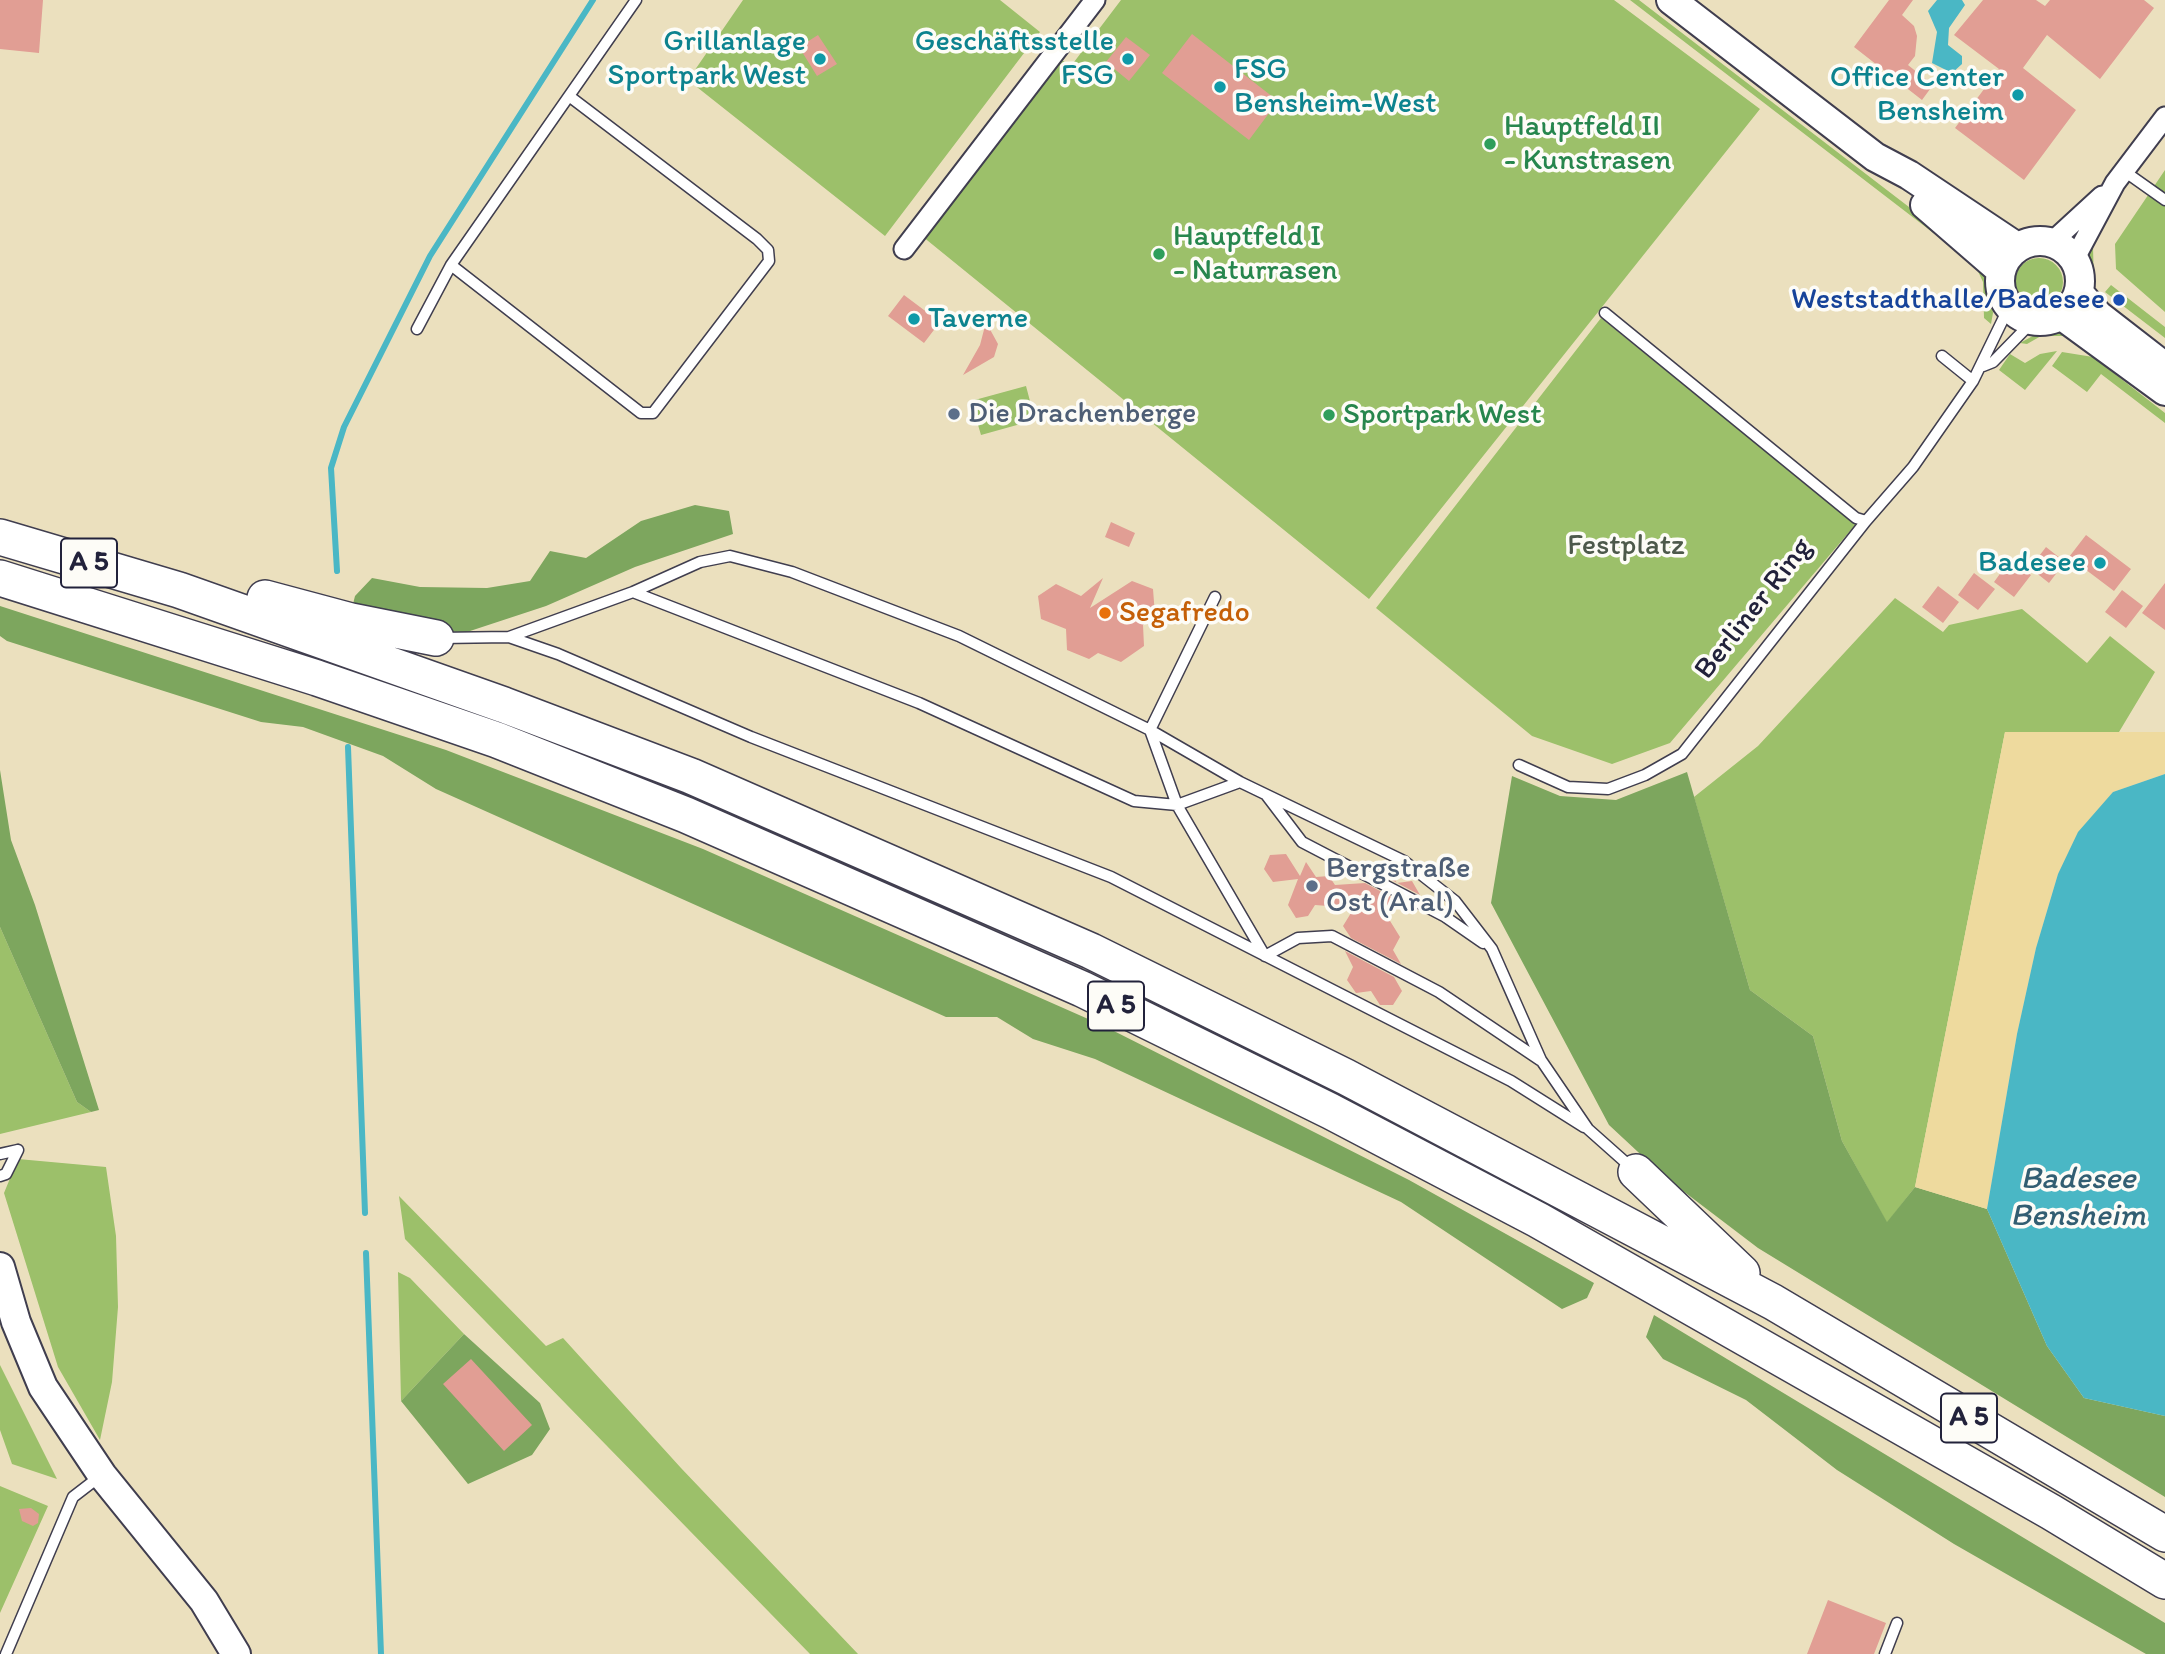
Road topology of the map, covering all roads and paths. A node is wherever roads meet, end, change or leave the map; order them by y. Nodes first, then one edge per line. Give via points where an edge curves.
1 (636, 0) edge
2 (1095, 0) edge
3 (1671, 0) edge
4 (569, 96) junction
5 (2165, 117) edge
6 (1875, 157) junction
7 (2119, 177) junction
8 (2165, 200) edge
9 (2017, 247) junction
10 (904, 249) dead end
11 (2064, 250) junction
12 (452, 265) junction
13 (2000, 270) junction
14 (2079, 293) junction
15 (2009, 307) junction
16 (1605, 313) dead end
17 (2062, 315) junction
18 (2033, 321) junction
19 (417, 329) dead end
20 (1942, 356) dead end
21 (1983, 366) junction
22 (2165, 367) edge
23 (1973, 381) junction
24 (2165, 391) edge
25 (1866, 521) junction
26 (0, 537) edge
27 (0, 578) edge
28 (179, 590) junction
29 (633, 592) junction
30 (1215, 597) dead end
31 (509, 637) junction
32 (436, 638) joint
33 (1150, 730) junction
34 (1518, 765) dead end
35 (1240, 782) junction
36 (1265, 794) junction
37 (1177, 805) junction
38 (1492, 949) junction
39 (1265, 956) junction
40 (1541, 1060) junction
41 (1588, 1129) junction
42 (0, 1154) edge
43 (1636, 1172) joint
44 (0, 1175) edge
45 (0, 1267) edge
46 (1773, 1302) junction
47 (102, 1475) junction
48 (2165, 1534) edge
49 (2165, 1581) edge
50 (1897, 1623) dead end
51 (6, 1654) edge
52 (236, 1654) edge
53 (1885, 1654) edge

1 - 4 lane
2 - 10 street
3 - 6 street
4 - 12 lane
4 - 12 lane via 757,239 768,250 769,261 653,413 641,413
5 - 7 street
6 - 9 street
6 - 13 street via 1895,181
7 - 8 lane
7 - 11 street
7 - 11 street
9 - 11 street via 2034,240
9 - 13 street
11 - 14 street via 2081,275
12 - 19 lane
13 - 15 street via 2000,290
14 - 17 street
14 - 22 street via 2098,315
15 - 18 street
15 - 21 lane, Berliner Ring via 1984,355
16 - 25 lane via 1856,518
17 - 18 street
17 - 24 street
18 - 21 lane, Berliner Ring via 1993,362
20 - 23 lane
21 - 23 lane, Berliner Ring
23 - 25 lane, Berliner Ring via 1913,467
25 - 34 lane, Berliner Ring via 1682,754 1608,789 1568,787
26 - 28 highway, A 5
27 - 49 highway, A 5 via 497,740 698,820 1082,989 1538,1220
28 - 32 highway via 219,585 351,621
28 - 46 highway, A 5 via 691,776 1091,951 1358,1083
29 - 31 lane
29 - 33 lane via 700,562 730,556 792,572 959,636
29 - 37 lane via 919,704 1134,801
30 - 33 lane
31 - 32 lane
31 - 39 lane via 1111,877
33 - 35 lane
33 - 37 lane
35 - 36 lane
35 - 37 lane
36 - 38 lane via 1302,842 1444,916
36 - 38 lane via 1404,861 1455,901
37 - 39 lane
38 - 40 lane
39 - 40 lane via 1298,938 1332,936 1439,992
39 - 41 lane via 1511,1080
40 - 41 lane
41 - 43 lane
42 - 44 lane via 18,1150 6,1174
43 - 46 highway
45 - 47 street via 43,1387
46 - 48 highway, A 5
47 - 51 lane via 73,1497
47 - 52 street via 204,1601
50 - 53 lane

